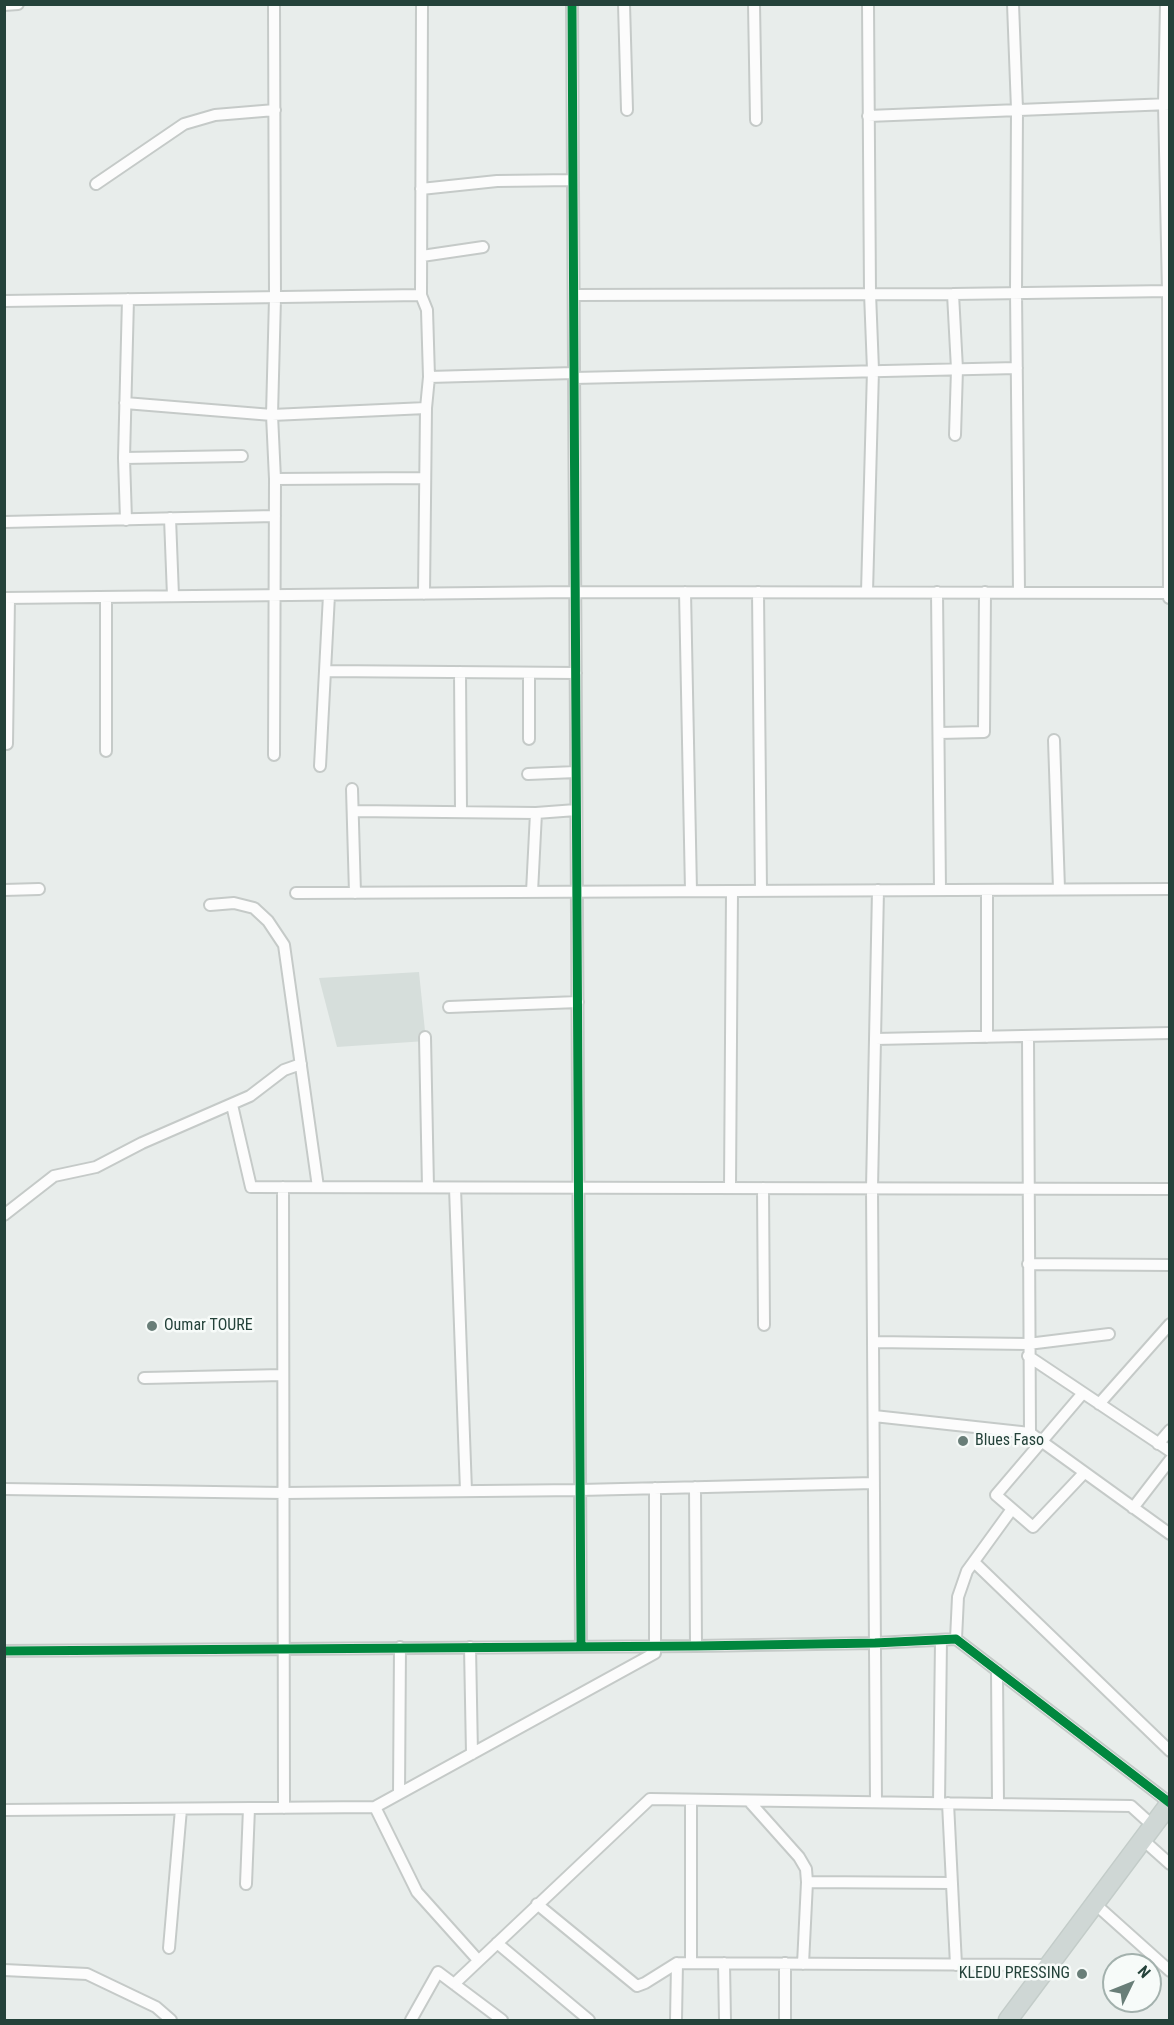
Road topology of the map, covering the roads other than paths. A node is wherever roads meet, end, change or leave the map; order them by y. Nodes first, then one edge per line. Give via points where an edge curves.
1 (18, 4) edge
2 (274, 4) edge
3 (422, 4) edge
4 (572, 4) edge
5 (624, 4) edge
6 (754, 4) edge
7 (868, 4) edge
8 (1013, 4) edge
9 (1166, 4) edge
10 (4, 5) edge
11 (1167, 104) edge
12 (1017, 109) junction
13 (275, 110) junction
14 (627, 110) dead end
15 (868, 116) junction
16 (756, 120) dead end
17 (573, 180) junction
18 (96, 184) dead end
19 (421, 189) junction
20 (483, 247) dead end
21 (422, 256) junction
22 (1169, 291) edge
23 (1016, 292) junction
24 (870, 293) junction
25 (953, 294) junction
26 (421, 295) junction
27 (574, 295) junction
28 (275, 298) junction
29 (128, 299) junction
30 (4, 301) edge
31 (1017, 368) junction
32 (957, 369) junction
33 (873, 370) junction
34 (574, 376) junction
35 (429, 377) junction
36 (125, 403) junction
37 (1169, 405) edge
38 (426, 408) junction
39 (272, 415) junction
40 (955, 435) dead end
41 (243, 456) dead end
42 (124, 458) junction
43 (425, 478) junction
44 (275, 479) junction
45 (275, 516) junction
46 (170, 518) junction
47 (126, 520) junction
48 (4, 522) edge
49 (575, 592) junction
50 (685, 592) junction
51 (758, 592) junction
52 (867, 592) junction
53 (937, 592) junction
54 (985, 592) junction
55 (1019, 592) junction
56 (1169, 593) edge
57 (424, 594) junction
58 (274, 595) junction
59 (329, 595) junction
60 (173, 596) junction
61 (106, 597) junction
62 (7, 598) edge
63 (1170, 598) edge
64 (325, 671) junction
65 (460, 672) junction
66 (529, 673) junction
67 (576, 673) junction
68 (939, 733) junction
69 (530, 739) dead end
70 (1054, 740) dead end
71 (7, 744) dead end
72 (106, 751) dead end
73 (274, 755) dead end
74 (320, 766) dead end
75 (576, 772) junction
76 (528, 774) dead end
77 (352, 789) dead end
78 (576, 810) junction
79 (353, 811) junction
80 (461, 811) junction
81 (536, 813) junction
82 (1059, 889) junction
83 (1170, 889) edge
84 (4, 890) edge
85 (39, 890) dead end
86 (878, 890) junction
87 (940, 890) junction
88 (987, 890) junction
89 (577, 891) junction
90 (691, 891) junction
91 (732, 891) junction
92 (760, 891) junction
93 (355, 892) junction
94 (532, 892) junction
95 (296, 893) dead end
96 (210, 905) dead end
97 (578, 1002) junction
98 (449, 1007) dead end
99 (1170, 1033) edge
100 (1028, 1036) junction
101 (425, 1037) dead end
102 (987, 1037) junction
103 (875, 1039) junction
104 (301, 1064) junction
105 (232, 1105) junction
106 (283, 1187) junction
107 (318, 1187) junction
108 (428, 1187) junction
109 (455, 1188) junction
110 (579, 1188) junction
111 (730, 1188) junction
112 (763, 1188) junction
113 (872, 1188) junction
114 (1028, 1189) junction
115 (1170, 1189) edge
116 (4, 1215) edge
117 (1028, 1264) junction
118 (1170, 1265) edge
119 (1170, 1324) edge
120 (764, 1325) dead end
121 (1109, 1334) dead end
122 (873, 1342) junction
123 (1028, 1344) junction
124 (1028, 1356) junction
125 (284, 1375) junction
126 (144, 1378) dead end
127 (1083, 1393) junction
128 (1099, 1404) junction
129 (874, 1416) junction
130 (1170, 1430) edge
131 (1030, 1433) junction
132 (1041, 1442) junction
133 (1158, 1444) junction
134 (1170, 1451) edge
135 (1170, 1460) edge
136 (1084, 1473) junction
137 (874, 1483) junction
138 (695, 1487) junction
139 (655, 1488) junction
140 (4, 1489) edge
141 (580, 1490) junction
142 (466, 1491) junction
143 (284, 1493) junction
144 (1133, 1508) junction
145 (1012, 1509) junction
146 (1170, 1534) edge
147 (974, 1562) junction
148 (956, 1639) junction
149 (941, 1640) junction
150 (875, 1643) junction
151 (581, 1646) junction
152 (655, 1646) junction
153 (696, 1646) junction
154 (400, 1647) junction
155 (470, 1647) junction
156 (284, 1648) junction
157 (4, 1651) edge
158 (997, 1670) junction
159 (1170, 1751) edge
160 (472, 1754) junction
161 (399, 1794) junction
162 (692, 1800) junction
163 (749, 1801) junction
164 (876, 1802) junction
165 (944, 1803) junction
166 (1170, 1803) edge
167 (998, 1804) junction
168 (375, 1807) junction
169 (249, 1808) junction
170 (284, 1808) junction
171 (181, 1809) junction
172 (4, 1810) edge
173 (1147, 1832) junction
174 (1170, 1864) edge
175 (807, 1882) junction
176 (952, 1883) junction
177 (246, 1884) dead end
178 (1094, 1903) junction
179 (537, 1904) junction
180 (496, 1943) junction
181 (169, 1948) dead end
182 (478, 1960) junction
183 (677, 1963) junction
184 (691, 1963) junction
185 (724, 1963) junction
186 (785, 1963) junction
187 (803, 1964) junction
188 (956, 1965) junction
189 (1048, 1965) junction
190 (4, 1970) edge
191 (1170, 1971) edge
192 (454, 1984) junction
193 (171, 2020) edge
194 (411, 2020) edge
195 (502, 2020) edge
196 (589, 2020) edge
197 (676, 2020) edge
198 (725, 2020) edge
199 (785, 2020) edge
200 (1008, 2020) edge

1 - 10 street
2 - 13 street
3 - 19 street
4 - 17 street
5 - 14 street
6 - 16 street
7 - 15 street
8 - 12 street
9 - 11 street
11 - 12 street
11 - 22 street
12 - 15 street
12 - 23 street
13 - 18 street via 215,115 184,124
13 - 28 street
15 - 24 street
17 - 19 street via 497,181
17 - 27 street
19 - 21 street
20 - 21 street
21 - 26 street
22 - 23 street
22 - 37 street
23 - 25 street
23 - 31 street
24 - 25 street
24 - 27 street
24 - 33 street
25 - 32 street
26 - 28 street
26 - 35 street via 427,310
27 - 34 street
28 - 29 street
28 - 39 street
29 - 30 street
29 - 36 street
31 - 32 street
31 - 55 street
32 - 33 street
32 - 40 street
33 - 34 street
33 - 52 street
34 - 35 street
34 - 49 street
35 - 38 street
36 - 39 street
36 - 42 street
37 - 56 street
38 - 39 street
38 - 43 street
39 - 44 street
41 - 42 street
42 - 47 street
43 - 44 street
43 - 57 street
44 - 45 street
45 - 46 street
45 - 58 street
46 - 47 street
46 - 60 street
47 - 48 street
49 - 50 street
49 - 57 street
49 - 67 street
50 - 51 street
50 - 90 street
51 - 52 street
51 - 92 street
52 - 53 street
53 - 54 street
53 - 68 street
54 - 55 street
54 - 68 street via 984,732
55 - 56 street
56 - 63 street
57 - 59 street
58 - 59 street
58 - 60 street
58 - 73 street
59 - 64 street
60 - 61 street
61 - 62 street
61 - 72 street
62 - 71 street
64 - 65 street
64 - 74 street
65 - 66 street
65 - 80 street
66 - 67 street
66 - 69 street
67 - 75 street
68 - 87 street
70 - 82 street
75 - 76 street
75 - 78 street
77 - 79 street
78 - 81 street
78 - 89 street
79 - 80 street
79 - 93 street
80 - 81 street
81 - 94 street
82 - 83 street
82 - 88 street
84 - 85 street
86 - 87 street
86 - 92 street
86 - 103 street
87 - 88 street
88 - 102 street
89 - 90 street
89 - 94 street
89 - 97 street
90 - 91 street
91 - 92 street
91 - 111 street
93 - 94 street
93 - 95 street
96 - 104 street via 234,903 254,908 284,945
97 - 98 street
97 - 110 street
99 - 100 street
100 - 102 street
100 - 114 street
101 - 108 street
102 - 103 street
103 - 113 street
104 - 105 street via 284,1070
104 - 107 street
105 - 106 street via 251,1187
105 - 116 street via 141,1143 96,1167 54,1176
106 - 107 street
106 - 125 street
107 - 108 street
108 - 109 street
109 - 110 street
109 - 142 street
110 - 111 street
110 - 141 street
111 - 112 street
112 - 113 street
112 - 120 street
113 - 114 street
113 - 122 street
114 - 115 street
114 - 117 street
117 - 118 street
117 - 123 street
119 - 128 street
121 - 123 street
122 - 123 street
122 - 129 street
123 - 124 street
124 - 127 street
124 - 131 street
125 - 126 street
125 - 143 street
127 - 128 street
127 - 132 street
128 - 133 street
129 - 131 street
129 - 137 street
130 - 133 street
131 - 132 street
132 - 136 street
132 - 145 street via 996,1495
133 - 134 street
135 - 144 street
136 - 144 street
136 - 145 street via 1034,1527
137 - 138 street
137 - 150 street
138 - 139 street
138 - 153 street
139 - 141 street
139 - 152 street
140 - 143 street
141 - 142 street
141 - 151 street
142 - 143 street
143 - 156 street
144 - 146 street
145 - 147 street
147 - 148 street via 958,1597
147 - 159 street
148 - 149 street
148 - 158 street
149 - 150 street
149 - 165 street
150 - 153 street
150 - 164 street
151 - 152 street
151 - 155 street
152 - 153 street
152 - 160 street via 655,1653
154 - 155 street
154 - 156 street
154 - 161 street
155 - 160 street
156 - 157 street
156 - 170 street
158 - 166 street
158 - 167 street
160 - 161 street
161 - 168 street
162 - 163 street
162 - 179 street via 650,1799
162 - 184 street
163 - 164 street
163 - 175 street via 799,1857 806,1869
164 - 165 street
165 - 167 street
165 - 176 street
166 - 173 main road
167 - 173 street via 1131,1806
168 - 170 street
168 - 182 street via 417,1892
169 - 170 street
169 - 171 street
169 - 177 street
171 - 172 street
171 - 181 street
173 - 174 street
173 - 178 main road
175 - 176 street
175 - 187 street
176 - 188 street
178 - 189 main road
178 - 191 street
179 - 180 street
179 - 183 street via 637,1986
180 - 182 street
180 - 196 street
182 - 192 street
183 - 184 street
183 - 197 street
184 - 185 street
185 - 186 street
185 - 198 street
186 - 187 street
186 - 199 street
187 - 188 street
188 - 189 street
189 - 200 main road
190 - 193 street via 87,1974 156,2007
192 - 194 street via 438,1972
192 - 195 street

